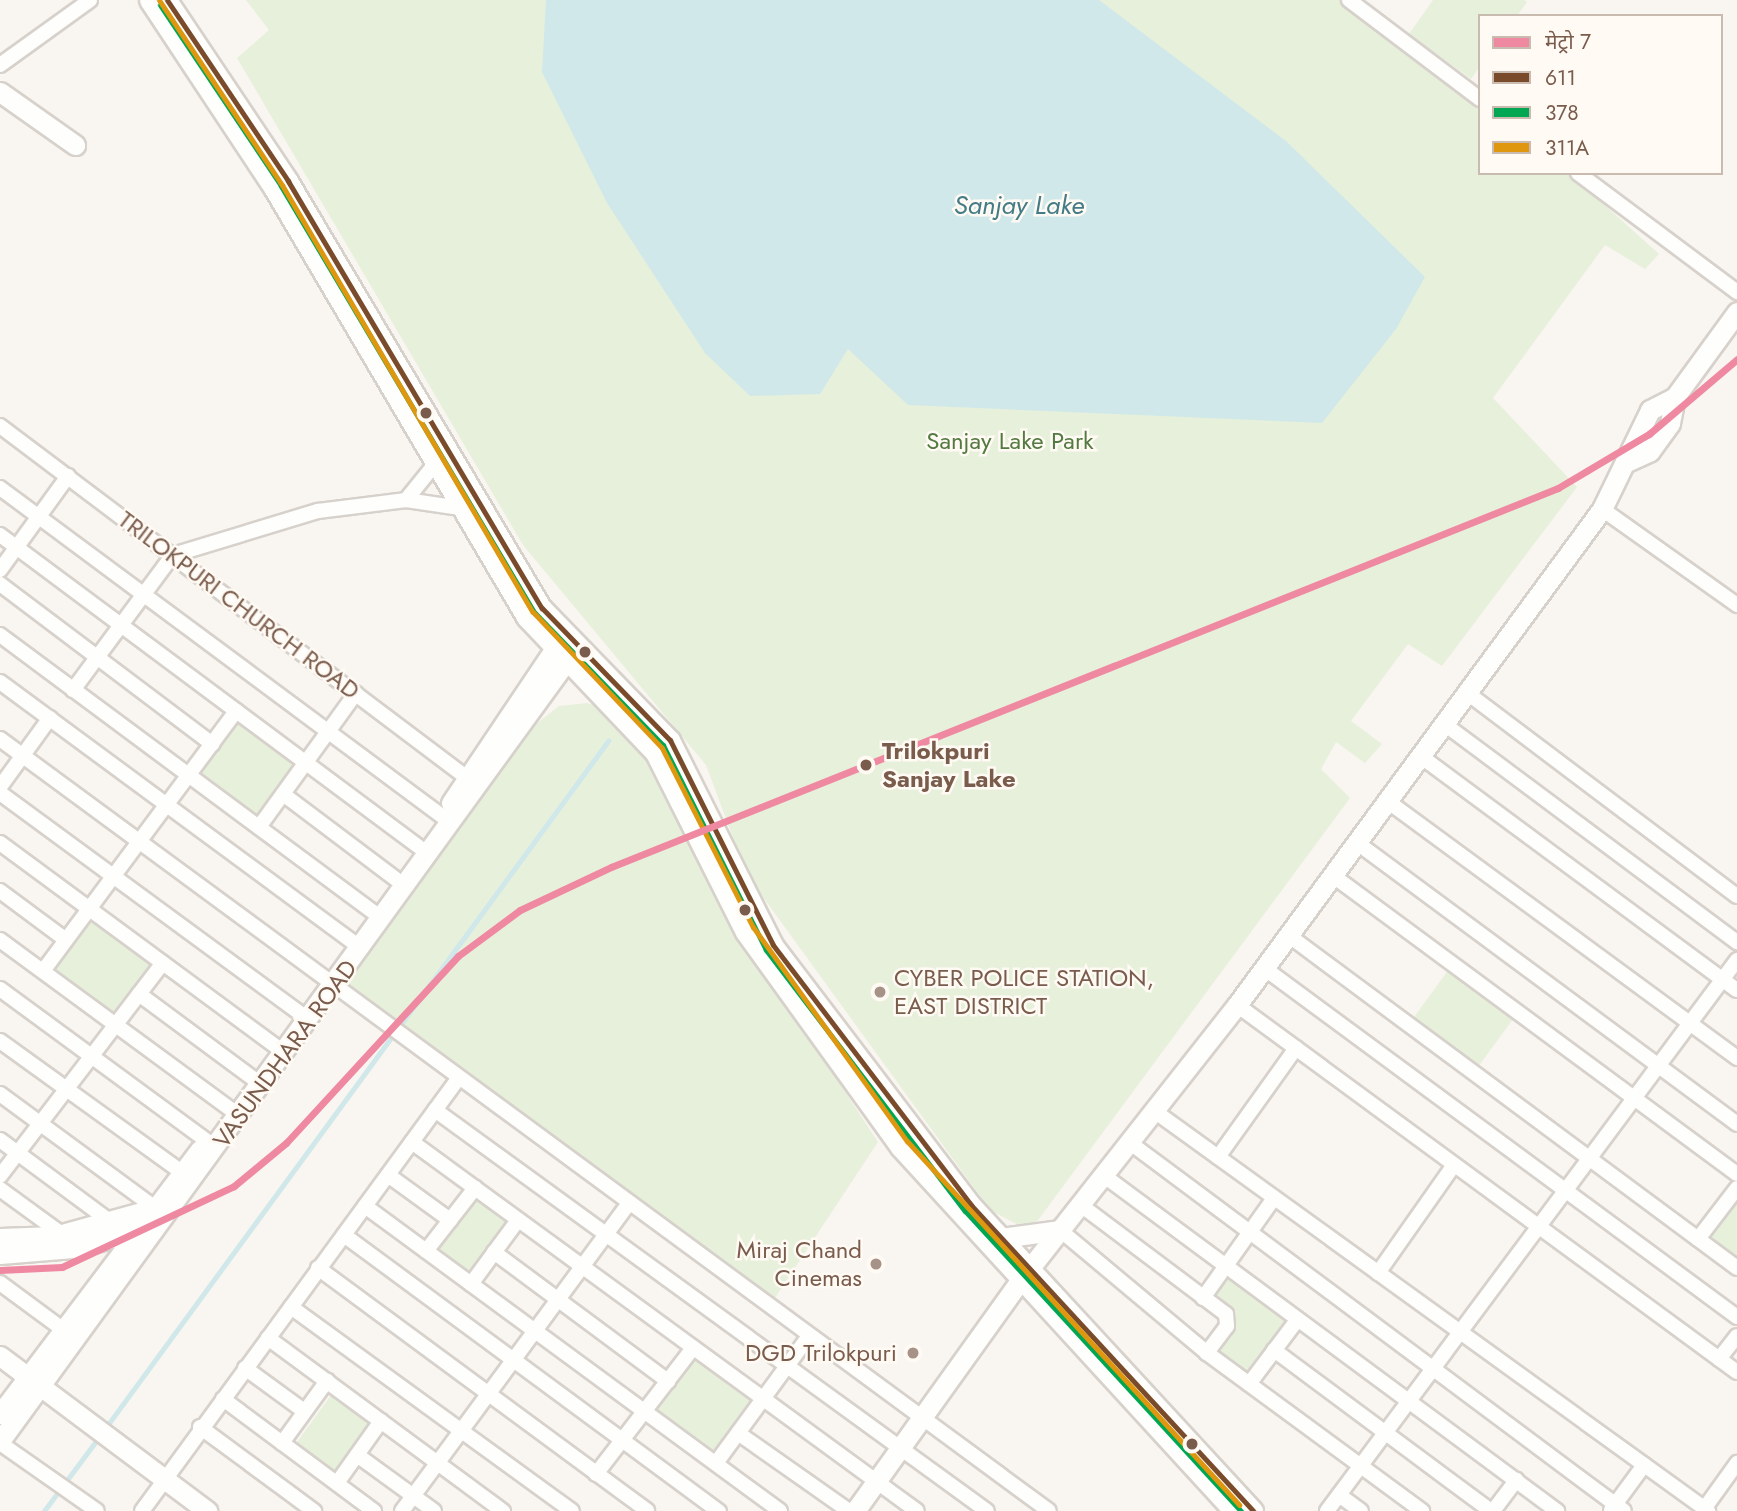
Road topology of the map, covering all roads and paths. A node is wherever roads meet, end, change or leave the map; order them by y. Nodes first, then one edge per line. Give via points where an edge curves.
1 (90, 0) edge
2 (149, 0) edge
3 (167, 0) edge
4 (1349, 0) edge
5 (0, 65) edge
6 (0, 92) edge
7 (1478, 97) edge
8 (75, 145) dead end
9 (1581, 175) edge
10 (1737, 292) edge
11 (1737, 312) edge
12 (0, 426) edge
13 (435, 464) junction
14 (68, 477) junction
15 (0, 488) edge
16 (406, 500) junction
17 (460, 508) junction
18 (1602, 509) junction
19 (38, 517) junction
20 (0, 536) edge
21 (16, 548) junction
22 (173, 555) junction
23 (0, 570) edge
24 (0, 584) edge
25 (142, 594) junction
26 (1737, 605) edge
27 (117, 624) junction
28 (0, 635) edge
29 (564, 648) junction
30 (97, 656) junction
31 (567, 666) junction
32 (0, 682) edge
33 (73, 690) junction
34 (1466, 692) junction
35 (356, 693) junction
36 (236, 711) junction
37 (50, 718) junction
38 (1443, 723) junction
39 (328, 732) junction
40 (0, 739) edge
41 (212, 744) junction
42 (1419, 755) junction
43 (23, 756) junction
44 (306, 762) junction
45 (189, 775) junction
46 (473, 782) junction
47 (0, 787) edge
48 (0, 793) edge
49 (283, 794) junction
50 (1386, 800) junction
51 (167, 804) junction
52 (442, 816) junction
53 (259, 827) junction
54 (139, 842) junction
55 (1356, 842) junction
56 (0, 843) edge
57 (419, 848) junction
58 (1332, 875) junction
59 (112, 876) junction
60 (396, 879) junction
61 (0, 891) edge
62 (1737, 896) edge
63 (89, 908) junction
64 (373, 912) junction
65 (1288, 935) junction
66 (0, 940) edge
67 (66, 940) junction
68 (353, 942) junction
69 (1737, 942) edge
70 (1737, 960) edge
71 (163, 962) junction
72 (1264, 968) junction
73 (43, 971) junction
74 (1722, 979) junction
75 (332, 983) junction
76 (0, 989) edge
77 (1737, 990) edge
78 (139, 994) junction
79 (1237, 1005) junction
80 (300, 1013) junction
81 (1690, 1023) junction
82 (116, 1024) junction
83 (0, 1041) edge
84 (276, 1046) junction
85 (1296, 1048) junction
86 (92, 1056) junction
87 (1737, 1058) edge
88 (1658, 1065) junction
89 (254, 1079) junction
90 (458, 1079) junction
91 (66, 1090) junction
92 (0, 1094) edge
93 (1634, 1098) junction
94 (230, 1109) junction
95 (435, 1110) junction
96 (1153, 1110) junction
97 (40, 1124) junction
98 (1737, 1124) edge
99 (0, 1140) edge
100 (207, 1141) junction
101 (412, 1142) junction
102 (1129, 1142) junction
103 (18, 1153) junction
104 (1218, 1157) junction
105 (1589, 1158) junction
106 (1454, 1165) junction
107 (183, 1173) junction
108 (1737, 1174) edge
109 (388, 1175) junction
110 (1103, 1175) junction
111 (0, 1176) edge
112 (475, 1188) junction
113 (1737, 1188) edge
114 (0, 1189) edge
115 (1565, 1190) junction
116 (1275, 1198) junction
117 (628, 1204) junction
118 (365, 1206) junction
119 (1082, 1206) junction
120 (155, 1208) junction
121 (450, 1220) junction
122 (518, 1220) junction
123 (1538, 1227) junction
124 (130, 1229) junction
125 (1060, 1230) junction
126 (1249, 1233) junction
127 (63, 1234) junction
128 (605, 1234) junction
129 (344, 1235) junction
130 (0, 1238) edge
131 (1001, 1238) junction
132 (1698, 1239) junction
133 (426, 1251) junction
134 (494, 1252) junction
135 (0, 1254) edge
136 (1226, 1266) junction
137 (583, 1267) junction
138 (318, 1268) junction
139 (1737, 1268) edge
140 (1378, 1273) junction
141 (1024, 1275) junction
142 (0, 1283) edge
143 (471, 1284) junction
144 (1203, 1298) junction
145 (558, 1300) junction
146 (291, 1307) junction
147 (1737, 1317) edge
148 (1298, 1319) junction
149 (65, 1331) junction
150 (535, 1331) junction
151 (1460, 1332) junction
152 (808, 1336) junction
153 (1737, 1336) edge
154 (268, 1338) junction
155 (693, 1348) junction
156 (1274, 1350) junction
157 (1207, 1353) junction
158 (0, 1356) edge
159 (1719, 1359) junction
160 (513, 1360) junction
161 (785, 1366) junction
162 (245, 1368) junction
163 (1433, 1369) junction
164 (1737, 1372) edge
165 (35, 1380) junction
166 (327, 1381) junction
167 (668, 1381) junction
168 (1249, 1384) junction
169 (487, 1393) junction
170 (223, 1399) junction
171 (763, 1399) junction
172 (1409, 1401) junction
173 (304, 1411) junction
174 (645, 1411) junction
175 (0, 1414) edge
176 (922, 1417) junction
177 (381, 1422) junction
178 (200, 1427) junction
179 (461, 1430) junction
180 (738, 1433) junction
181 (1385, 1433) junction
182 (623, 1441) junction
183 (0, 1442) edge
184 (282, 1443) junction
185 (901, 1446) junction
186 (357, 1455) junction
187 (437, 1463) junction
188 (1737, 1463) edge
189 (716, 1464) junction
190 (1644, 1465) junction
191 (1360, 1466) junction
192 (596, 1474) junction
193 (164, 1480) junction
194 (1516, 1480) junction
195 (877, 1481) junction
196 (337, 1483) junction
197 (1339, 1495) junction
198 (413, 1496) junction
199 (1616, 1509) edge
200 (1706, 1510) edge
201 (97, 1511) edge
202 (142, 1511) edge
203 (207, 1511) edge
204 (314, 1511) edge
205 (374, 1511) edge
206 (402, 1511) edge
207 (434, 1511) edge
208 (503, 1511) edge
209 (572, 1511) edge
210 (647, 1511) edge
211 (719, 1511) edge
212 (780, 1511) edge
213 (849, 1511) edge
214 (855, 1511) edge
215 (917, 1511) edge
216 (987, 1511) edge
217 (1049, 1511) edge
218 (1233, 1511) edge
219 (1253, 1511) edge
220 (1327, 1511) edge
221 (1361, 1511) edge
222 (1422, 1511) edge
223 (1492, 1511) edge
224 (1557, 1511) edge

1 - 5 street
2 - 13 street via 274,189
3 - 29 street via 288,181
4 - 7 street
6 - 8 street
9 - 10 street
11 - 18 street via 1675,397 1650,410 1632,437 1629,461
12 - 14 street, TRILOKPURI CHURCH ROAD
13 - 16 street
13 - 17 street
14 - 19 street
14 - 22 street, TRILOKPURI CHURCH ROAD
15 - 19 street
16 - 17 street
16 - 22 street via 318,511
17 - 29 street via 526,617
18 - 26 street
18 - 34 street
19 - 21 street
19 - 25 street
20 - 21 street
21 - 23 street
21 - 27 street
22 - 25 street
22 - 35 street, TRILOKPURI CHURCH ROAD
24 - 30 street
25 - 27 street
25 - 39 street
27 - 30 street
27 - 36 street
28 - 33 street
29 - 31 street
29 - 46 street, VASUNDHARA ROAD
29 - 131 street via 670,740 773,945
30 - 33 street
30 - 41 street
31 - 46 street, VASUNDHARA ROAD
31 - 141 street via 655,753 745,932 900,1147
32 - 37 street
33 - 45 street
34 - 38 street
34 - 62 street
35 - 39 street
35 - 46 street, TRILOKPURI CHURCH ROAD
36 - 41 street
36 - 44 street
37 - 43 street
37 - 51 street
38 - 42 street
38 - 69 street
39 - 44 street
39 - 52 street
40 - 43 street
41 - 45 street
42 - 50 street
42 - 74 street
43 - 47 street
43 - 54 street
44 - 49 street
44 - 57 street
45 - 51 street
45 - 53 street
46 - 52 street, VASUNDHARA ROAD
46 - 75 street, VASUNDHARA ROAD
48 - 59 street
49 - 53 street
49 - 60 street
50 - 55 street
50 - 81 street
51 - 54 street
51 - 68 street
52 - 57 street, VASUNDHARA ROAD
53 - 64 street
54 - 59 street
54 - 75 street
55 - 58 street
55 - 88 street
56 - 63 street
57 - 60 street, VASUNDHARA ROAD
58 - 65 street
58 - 93 street
59 - 63 street
59 - 80 street
60 - 64 street, VASUNDHARA ROAD
61 - 67 street
63 - 67 street
63 - 71 street
64 - 68 street, VASUNDHARA ROAD
65 - 72 street
65 - 105 street
66 - 73 street
67 - 73 street
68 - 75 street, VASUNDHARA ROAD
70 - 74 street
71 - 78 street
71 - 84 street
72 - 79 street
72 - 115 street
73 - 82 street
74 - 77 street
74 - 81 street
75 - 80 street, VASUNDHARA ROAD
75 - 90 street
75 - 124 street, VASUNDHARA ROAD
76 - 86 street
78 - 82 street
78 - 89 street
79 - 85 street
79 - 96 street
80 - 84 street, VASUNDHARA ROAD
81 - 87 street
81 - 88 street
82 - 86 street
82 - 94 street
83 - 91 street
84 - 89 street, VASUNDHARA ROAD
85 - 104 street
85 - 106 street
86 - 91 street
86 - 100 street
88 - 93 street
88 - 98 street
89 - 94 street, VASUNDHARA ROAD
90 - 95 street
90 - 117 street
91 - 97 street
91 - 107 street
92 - 97 street
93 - 105 street
93 - 108 street
94 - 100 street, VASUNDHARA ROAD
95 - 101 street
95 - 128 street
96 - 102 street
96 - 104 street
97 - 103 street
97 - 120 street
99 - 103 street
100 - 107 street, VASUNDHARA ROAD
101 - 109 street
101 - 112 street
102 - 110 street
102 - 126 street
103 - 111 street
103 - 124 street
104 - 116 street
105 - 115 street
105 - 132 street
106 - 123 street
106 - 140 street
107 - 120 street, VASUNDHARA ROAD
109 - 118 street
109 - 121 street
110 - 119 street
110 - 136 street
112 - 121 street
112 - 122 street
113 - 132 street
114 - 127 street
115 - 123 street
115 - 147 street
116 - 126 street
116 - 140 street
117 - 128 street
117 - 152 street
118 - 129 street
118 - 133 street
119 - 125 street
119 - 144 street
120 - 124 street, VASUNDHARA ROAD
121 - 133 street
122 - 134 street
122 - 137 street
123 - 151 street
123 - 159 street
124 - 127 street
124 - 135 street via 73,1248
124 - 149 street, VASUNDHARA ROAD
124 - 165 street, VASUNDHARA ROAD
125 - 131 street
125 - 141 street
125 - 157 street
126 - 136 street
126 - 163 street
127 - 130 street
128 - 137 street
128 - 161 street
129 - 138 street
129 - 160 street
131 - 141 street
132 - 139 street
133 - 143 street
134 - 143 street
134 - 145 street
136 - 144 street
136 - 148 street
137 - 145 street
137 - 155 street
138 - 146 street
138 - 169 street
140 - 151 street
141 - 176 street
141 - 218 street
141 - 219 street
142 - 149 street
143 - 150 street
144 - 157 street via 1229,1320
145 - 150 street
145 - 167 street
146 - 154 street
146 - 179 street
148 - 156 street
148 - 172 street
149 - 165 street, VASUNDHARA ROAD
150 - 160 street
150 - 174 street
151 - 163 street
151 - 190 street
152 - 161 street
152 - 176 street
153 - 159 street
154 - 162 street
154 - 166 street
155 - 167 street
155 - 171 street
156 - 168 street
156 - 181 street
157 - 168 street
158 - 165 street
159 - 164 street
160 - 169 street
160 - 182 street
161 - 171 street
161 - 185 street
162 - 170 street
162 - 173 street
163 - 172 street
163 - 199 street
165 - 175 street, VASUNDHARA ROAD
165 - 183 street, VASUNDHARA ROAD
165 - 193 street
166 - 173 street
166 - 177 street
167 - 174 street
168 - 191 street
169 - 179 street
169 - 192 street
170 - 178 street
170 - 184 street
171 - 180 street
171 - 195 street
172 - 181 street
172 - 194 street
173 - 184 street
174 - 182 street
174 - 189 street
176 - 185 street
176 - 217 street
177 - 186 street
177 - 187 street
178 - 193 street
178 - 204 street
179 - 187 street
179 - 209 street
180 - 189 street
180 - 213 street
181 - 191 street
181 - 223 street
182 - 192 street
182 - 211 street
183 - 201 street
184 - 196 street
185 - 195 street
185 - 216 street
186 - 196 street
186 - 198 street
187 - 198 street
187 - 208 street
188 - 200 street
189 - 212 street
190 - 199 street
190 - 200 street
191 - 197 street
191 - 222 street
192 - 210 street
193 - 202 street
193 - 203 street
194 - 223 street
194 - 224 street
195 - 214 street
195 - 215 street
196 - 205 street
197 - 220 street
197 - 221 street
198 - 206 street
198 - 207 street

